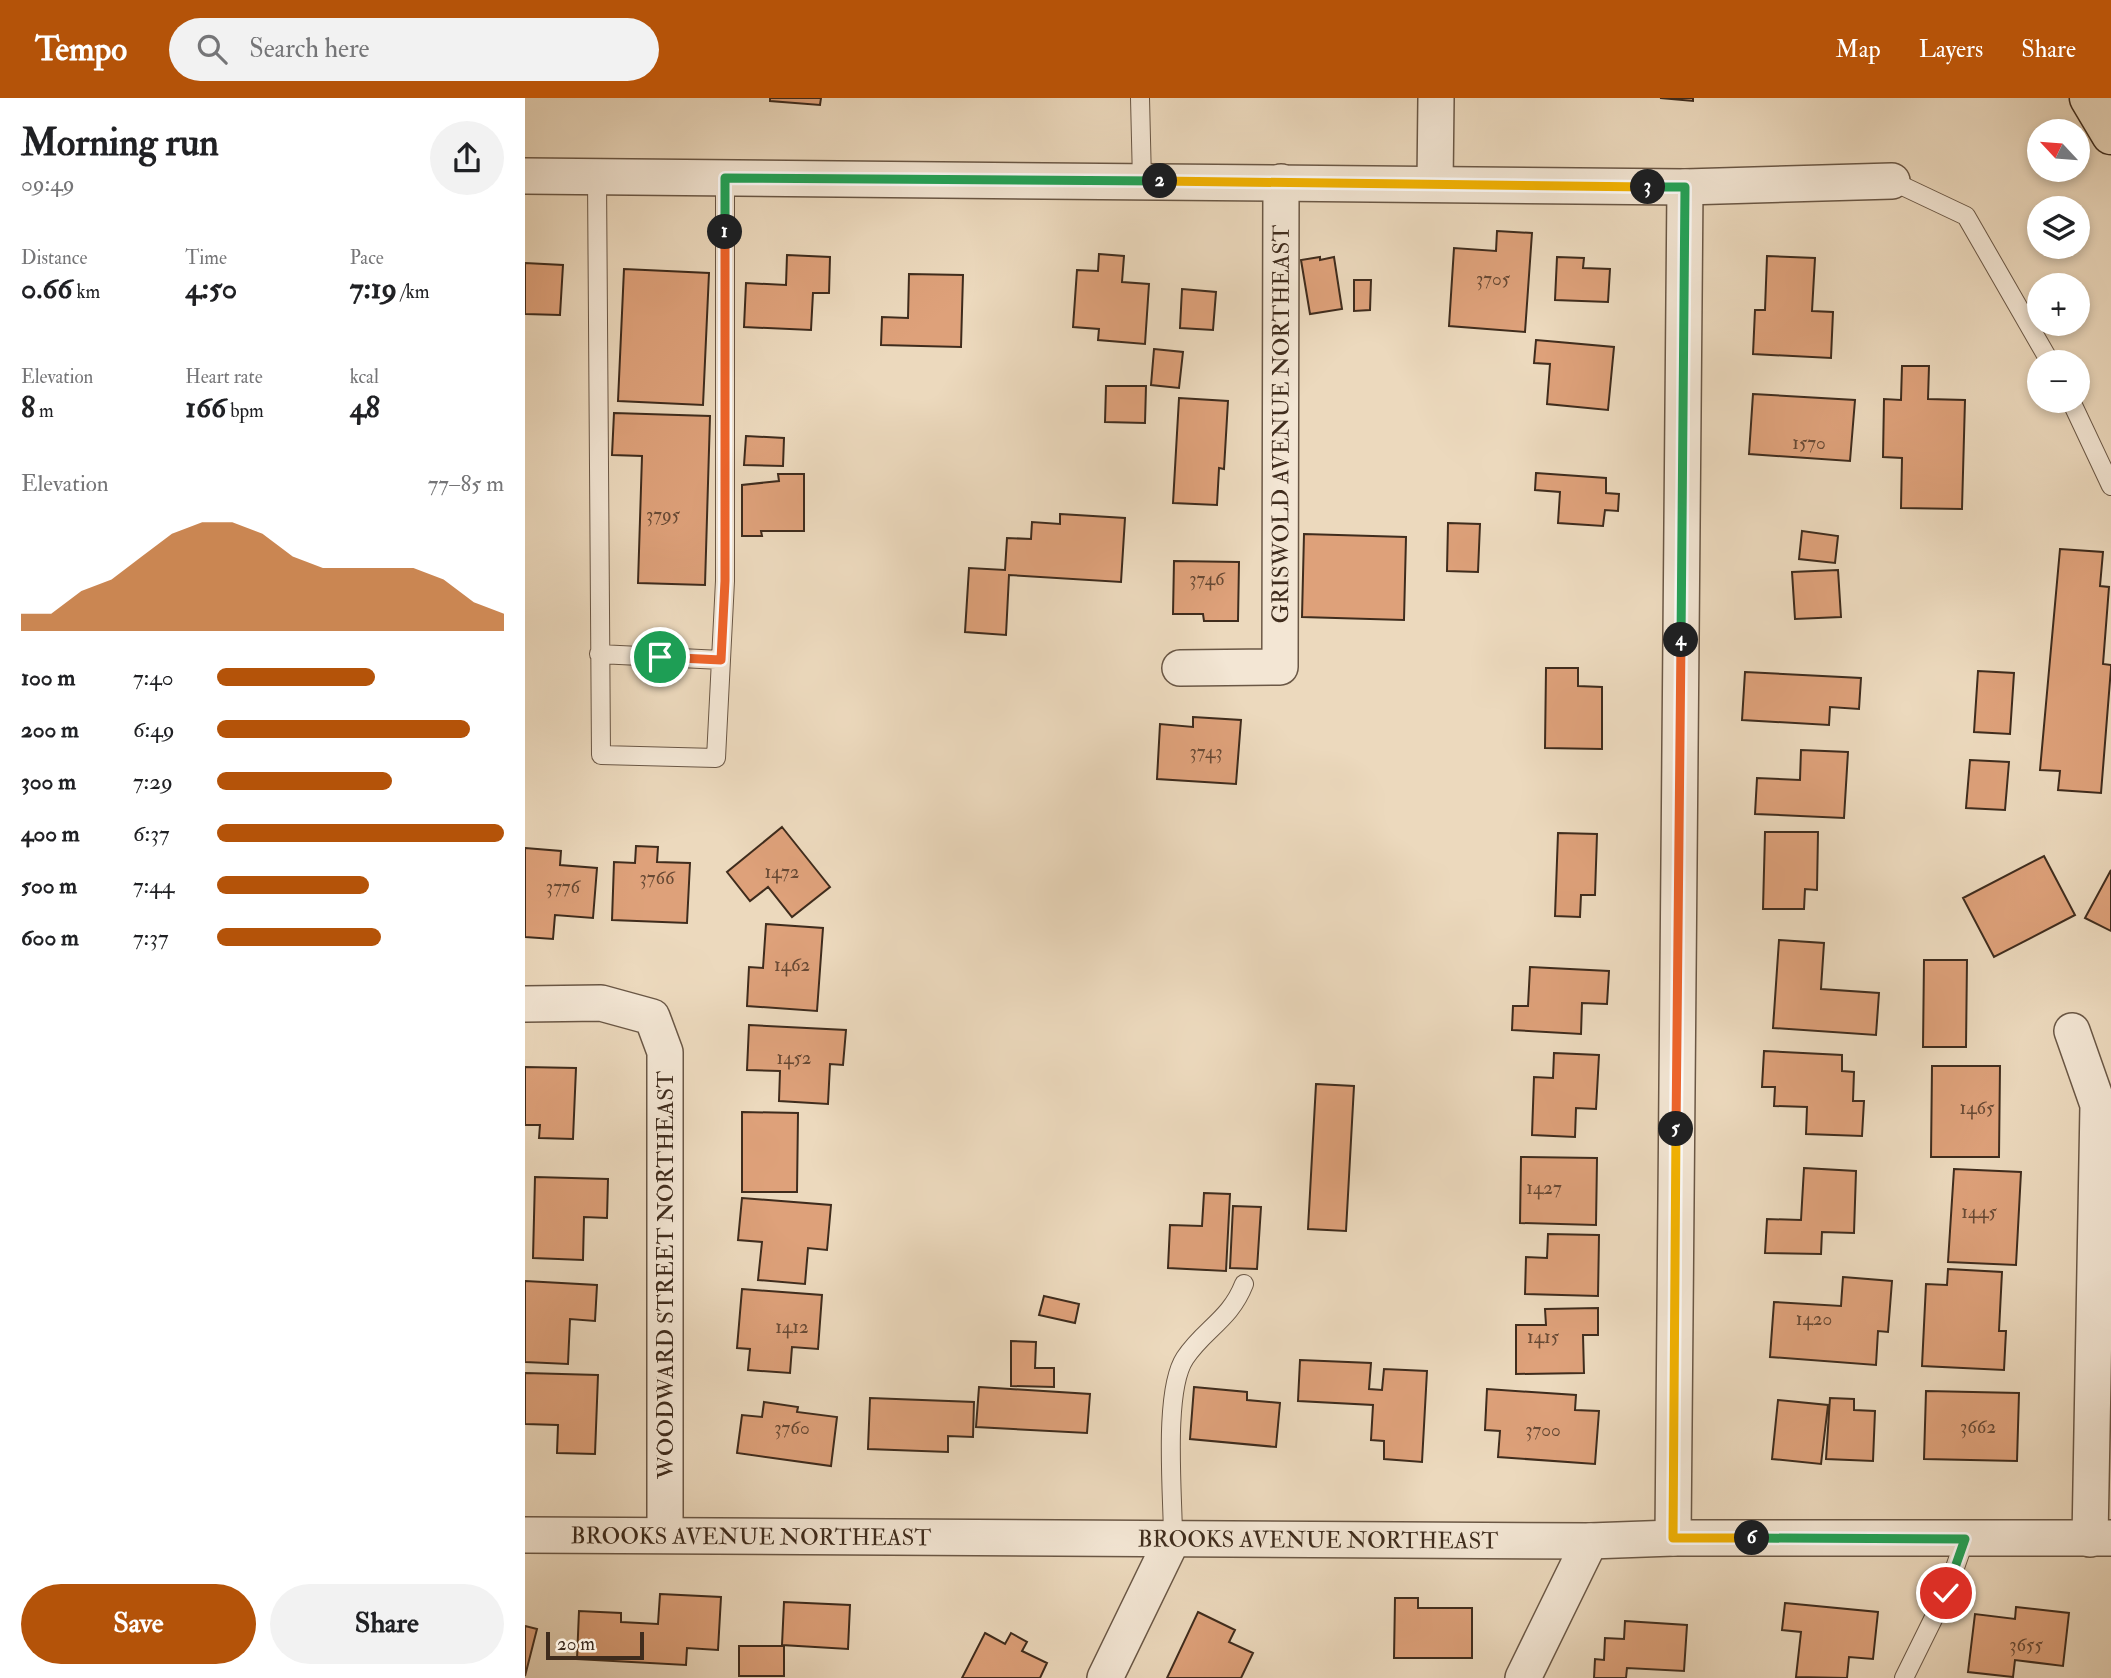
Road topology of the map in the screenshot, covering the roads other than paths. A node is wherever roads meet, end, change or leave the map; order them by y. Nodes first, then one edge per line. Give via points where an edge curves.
1 (1140, 98) edge
2 (1436, 98) edge
3 (2089, 98) edge
4 (2111, 135) edge
5 (525, 176) edge
6 (597, 177) junction
7 (725, 178) junction
8 (1892, 180) joint
9 (1142, 181) junction
10 (1280, 182) junction
11 (1435, 184) junction
12 (1685, 187) junction
13 (2043, 350) edge
14 (2077, 413) edge
15 (2111, 486) edge
16 (599, 653) junction
17 (721, 660) junction
18 (1180, 668) dead end
19 (525, 1004) edge
20 (2072, 1031) dead end
21 (1244, 1284) dead end
22 (525, 1535) edge
23 (665, 1535) junction
24 (1173, 1538) junction
25 (1673, 1538) junction
26 (1965, 1539) junction
27 (2100, 1539) edge
28 (1590, 1541) junction
29 (1105, 1678) edge
30 (1523, 1678) edge
31 (1904, 1678) edge

1 - 9 lane
2 - 11 street
3 - 4 highway
5 - 6 street
6 - 7 street
6 - 16 lane
7 - 9 street
7 - 17 lane
8 - 12 street
8 - 13 lane via 1966,216
9 - 10 street
10 - 11 street
10 - 18 street, GRISWOLD AVENUE NORTHEAST via 1280,667
11 - 12 street
12 - 25 street
14 - 15 lane
16 - 17 lane
16 - 17 lane via 601,755 716,758
19 - 23 street, WOODWARD STREET NORTHEAST via 601,1003 652,1017 665,1052
20 - 27 street via 2098,1105
21 - 24 lane via 1222,1322 1194,1347 1177,1374
22 - 23 street, BROOKS AVENUE NORTHEAST
23 - 24 street, BROOKS AVENUE NORTHEAST
24 - 28 street, BROOKS AVENUE NORTHEAST
24 - 29 street
25 - 26 street, BROOKS AVENUE NORTHEAST
25 - 28 street, BROOKS AVENUE NORTHEAST
26 - 27 street, BROOKS AVENUE NORTHEAST
26 - 31 lane via 1946,1593
28 - 30 street

